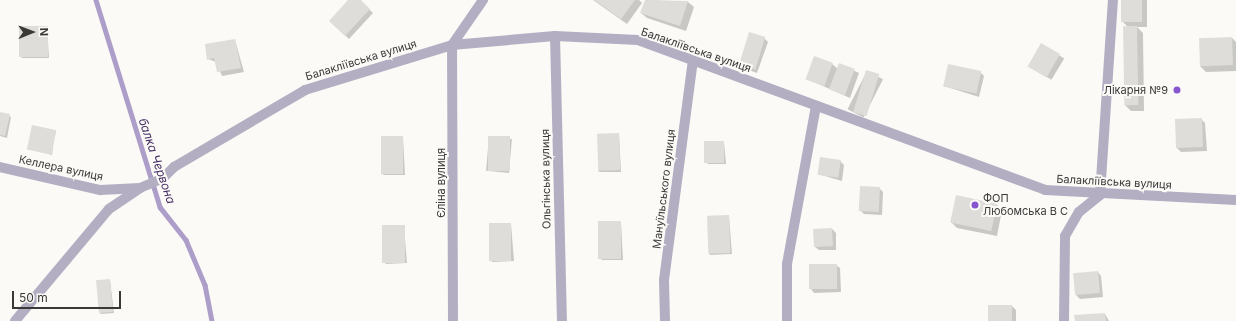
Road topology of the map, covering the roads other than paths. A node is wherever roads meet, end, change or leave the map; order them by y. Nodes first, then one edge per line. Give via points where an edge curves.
1 (483, 0) edge
2 (1113, 0) edge
3 (555, 36) junction
4 (452, 45) junction
5 (693, 61) junction
6 (816, 106) junction
7 (0, 167) edge
8 (140, 188) junction
9 (1100, 195) junction
10 (1236, 200) edge
11 (15, 321) edge
12 (453, 321) edge
13 (562, 321) edge
14 (666, 321) edge
15 (787, 321) edge
16 (1064, 321) edge

1 - 4 street
2 - 9 street
3 - 4 street, Балакліївська вулиця
3 - 5 street, Балакліївська вулиця via 638,40
3 - 13 street, Ольгінська вулиця
4 - 8 street, Балакліївська вулиця via 305,90 174,167 163,178
4 - 12 street, Єліна вулиця
5 - 6 street, Балакліївська вулиця
5 - 14 street, Мануїльського вулиця via 664,280
6 - 9 street, Балакліївська вулиця via 1045,190
6 - 15 street via 786,264
7 - 8 street, Келлера вулиця via 100,190
8 - 11 street via 109,209
9 - 10 street, Балакліївська вулиця
9 - 16 street via 1079,212 1064,236

